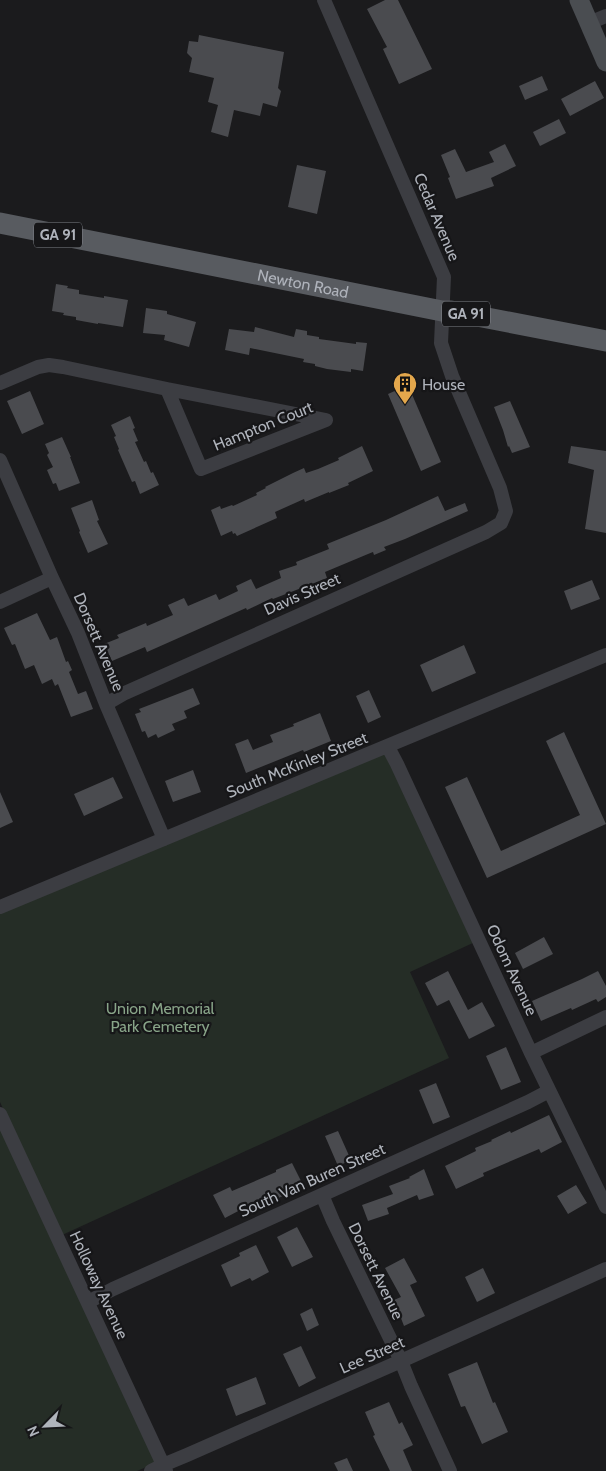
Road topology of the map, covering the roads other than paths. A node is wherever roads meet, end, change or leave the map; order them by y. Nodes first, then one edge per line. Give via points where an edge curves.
1 (324, 0) edge
2 (580, 0) edge
3 (598, 20) edge
4 (606, 62) edge
5 (0, 223) edge
6 (442, 311) junction
7 (606, 341) edge
8 (0, 383) edge
9 (167, 389) junction
10 (0, 460) edge
11 (506, 511) joint
12 (52, 578) junction
13 (0, 602) edge
14 (606, 655) edge
15 (106, 704) junction
16 (388, 747) junction
17 (164, 839) junction
18 (0, 907) edge
19 (606, 1017) edge
20 (531, 1053) junction
21 (549, 1090) junction
22 (0, 1114) edge
23 (322, 1195) junction
24 (606, 1207) edge
25 (606, 1269) edge
26 (88, 1302) junction
27 (401, 1361) junction
28 (160, 1469) edge
29 (450, 1471) edge

1 - 6 street, Cedar Avenue via 444,277
2 - 3 street
3 - 4 street
5 - 6 main road, Newton Road / GA 91
6 - 7 main road, Newton Road / GA 91
6 - 11 street, Cedar Avenue via 441,343 500,488
8 - 9 street, Hampton Court via 49,365
9 - 9 street, Hampton Court via 288,413 326,420 201,469
10 - 12 street, Dorsett Avenue
11 - 15 street, Davis Street via 501,523 486,532
12 - 13 street
12 - 15 street, Dorsett Avenue
14 - 16 street, South McKinley Street
15 - 17 street, Dorsett Avenue
16 - 17 street, South McKinley Street
16 - 20 street, Odom Avenue
17 - 18 street, South McKinley Street
19 - 20 street
20 - 21 street, Odom Avenue
21 - 23 street, South Van Buren Street
21 - 24 street, Odom Avenue
22 - 26 street, Holloway Avenue
23 - 26 street, South Van Buren Street
23 - 27 street, Dorsett Avenue
25 - 27 street, Lee Street
26 - 28 street, Holloway Avenue
27 - 28 street, Lee Street
27 - 29 street, Dorsett Avenue

